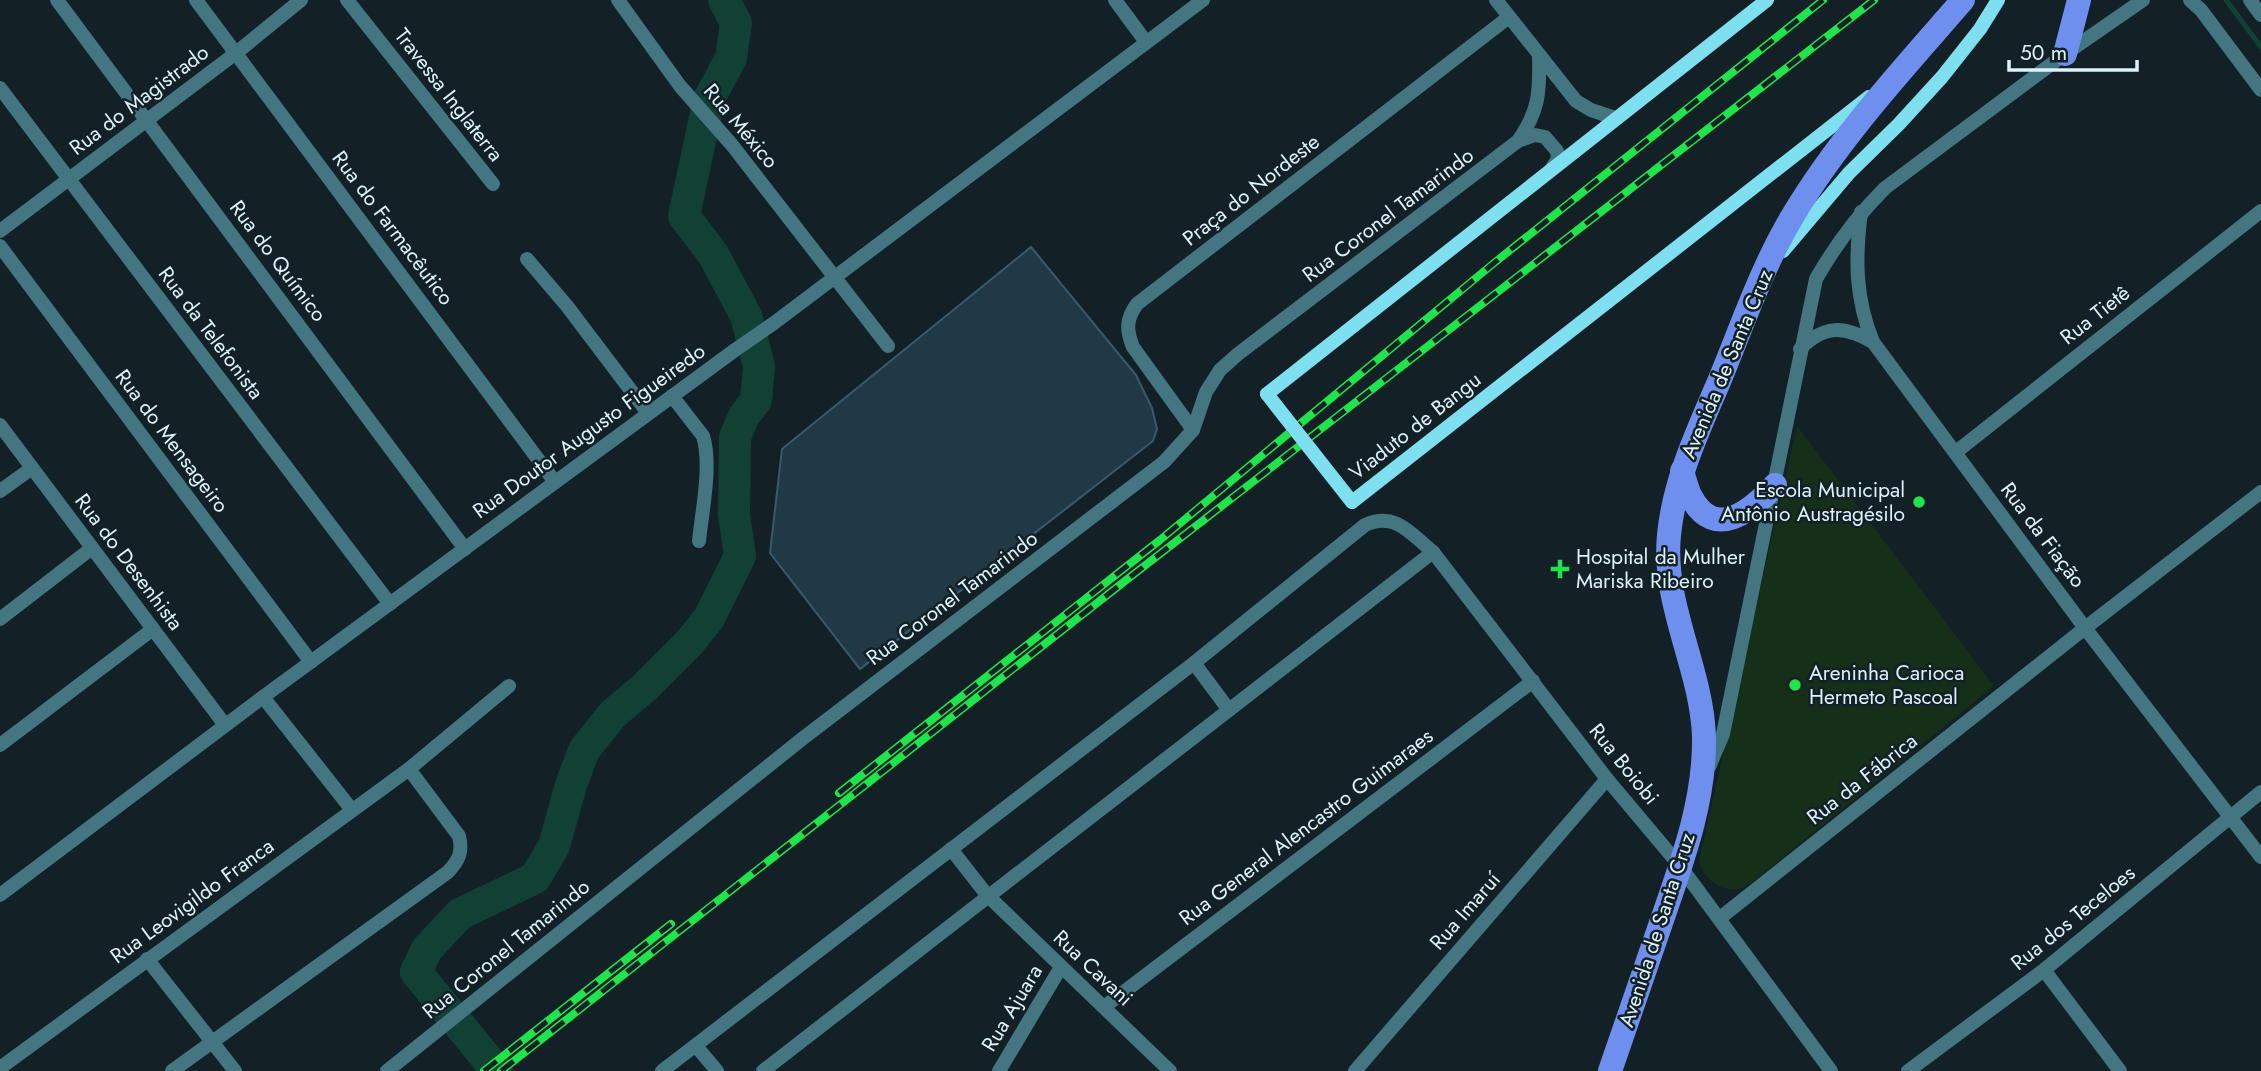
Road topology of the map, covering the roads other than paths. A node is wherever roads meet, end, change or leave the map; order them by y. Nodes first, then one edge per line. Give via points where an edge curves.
1 (57, 0) edge
2 (196, 0) edge
3 (301, 0) edge
4 (347, 0) edge
5 (618, 0) edge
6 (1115, 0) edge
7 (1203, 0) edge
8 (1496, 0) edge
9 (1767, 0) edge
10 (1963, 0) edge
11 (1998, 0) edge
12 (2079, 0) edge
13 (2143, 0) edge
14 (2190, 0) edge
15 (2250, 0) edge
16 (2261, 15) edge
17 (1509, 18) junction
18 (1146, 42) junction
19 (236, 53) junction
20 (2065, 54) junction
21 (1539, 57) junction
22 (1900, 72) junction
23 (0, 88) edge
24 (2261, 90) edge
25 (1615, 118) junction
26 (147, 120) junction
27 (1518, 141) junction
28 (1552, 168) junction
29 (68, 179) junction
30 (493, 184) dead end
31 (2261, 211) edge
32 (1861, 212) junction
33 (0, 231) edge
34 (0, 246) edge
35 (527, 259) dead end
36 (1764, 274) junction
37 (835, 278) junction
38 (1873, 342) junction
39 (888, 346) dead end
40 (1800, 349) junction
41 (672, 396) junction
42 (648, 413) junction
43 (0, 425) edge
44 (1193, 430) junction
45 (1956, 452) junction
46 (32, 468) junction
47 (1682, 471) junction
48 (555, 482) junction
49 (1775, 485) junction
50 (0, 491) edge
51 (2261, 492) edge
52 (699, 541) dead end
53 (93, 548) junction
54 (465, 548) junction
55 (1433, 552) junction
56 (390, 604) junction
57 (0, 619) edge
58 (2085, 628) junction
59 (153, 629) junction
60 (311, 662) junction
61 (1194, 663) junction
62 (1533, 681) junction
63 (509, 686) dead end
64 (263, 697) junction
65 (1229, 710) junction
66 (225, 726) junction
67 (0, 745) edge
68 (409, 769) junction
69 (1607, 779) junction
70 (1701, 787) junction
71 (2261, 792) edge
72 (352, 810) junction
73 (2230, 816) junction
74 (951, 849) junction
75 (2261, 857) edge
76 (1681, 866) junction
77 (0, 895) edge
78 (987, 895) junction
79 (1720, 918) junction
80 (147, 959) junction
81 (1061, 967) junction
82 (2044, 970) junction
83 (1104, 1007) junction
84 (212, 1042) junction
85 (696, 1046) junction
86 (0, 1068) edge
87 (172, 1071) edge
88 (235, 1071) edge
89 (387, 1071) edge
90 (662, 1071) edge
91 (716, 1071) edge
92 (763, 1071) edge
93 (999, 1071) edge
94 (1170, 1071) edge
95 (1355, 1071) edge
96 (1610, 1071) edge
97 (1831, 1071) edge
98 (1908, 1071) edge
99 (2120, 1071) edge

1 - 26 street, Rua do Químico
2 - 19 street, Rua do Farmacêutico
3 - 19 street, Rua do Magistrado
4 - 30 street, Travessa Inglaterra
5 - 37 street, Rua México via 680,86
6 - 18 street
7 - 18 street, Rua Doutor Augusto Figueiredo
8 - 17 street
9 - 25 main road
10 - 22 main road, Avenida de Santa Cruz
11 - 36 main road via 1950,68 1849,173
12 - 20 main road
13 - 20 street, Avenida de Santa Cruz
14 - 24 street
15 - 16 street
17 - 21 street
17 - 44 street, Praça do Nordeste via 1137,304 1128,316 1127,332 1133,347
18 - 37 street, Rua Doutor Augusto Figueiredo
19 - 26 street, Rua do Magistrado
19 - 48 street, Rua do Farmacêutico
20 - 32 street, Avenida de Santa Cruz via 1885,188
21 - 25 street via 1576,101
21 - 27 street, Rua Coronel Tamarindo via 1537,107
22 - 28 main road, Viaduto de Bangu, bridge via 1352,502 1267,394
22 - 36 main road, Avenida de Santa Cruz via 1818,174
23 - 29 street, Rua da Telefonista
25 - 28 main road
26 - 29 street, Rua do Magistrado
26 - 54 street, Rua do Químico
27 - 28 street via 1545,137 1557,151
27 - 44 street, Rua Coronel Tamarindo via 1220,370 1206,392
29 - 33 street, Rua do Magistrado
29 - 56 street, Rua da Telefonista
31 - 45 street, Rua Tietê
32 - 38 street, Rua da Fiação via 1858,293
32 - 40 street, Avenida de Santa Cruz via 1816,279
34 - 60 street, Rua do Mensageiro
35 - 42 street
36 - 47 main road, Avenida de Santa Cruz
37 - 39 street, Rua México
37 - 41 street, Rua Doutor Augusto Figueiredo
38 - 40 street via 1843,329 1825,331
38 - 45 street, Rua da Fiação
40 - 49 street, Avenida de Santa Cruz
41 - 42 street, Rua Doutor Augusto Figueiredo
41 - 52 street via 705,444
42 - 48 street, Rua Doutor Augusto Figueiredo
43 - 46 street, Rua do Desenhista
44 - 89 street, Rua Coronel Tamarindo via 1164,462 802,739
45 - 58 street, Rua da Fiação
46 - 50 street
46 - 53 street, Rua do Desenhista
47 - 49 main road via 1691,498 1718,520 1747,512
47 - 70 main road, Avenida de Santa Cruz via 1668,558 1671,588 1702,706
48 - 54 street, Rua Doutor Augusto Figueiredo
49 - 70 street, Avenida de Santa Cruz via 1723,734
51 - 58 street, Rua da Fábrica
53 - 57 street
53 - 59 street, Rua do Desenhista
54 - 56 street, Rua Doutor Augusto Figueiredo
55 - 61 street, Rua Boiobi via 1390,520 1365,525
55 - 62 street, Rua Boiobi
55 - 65 street
56 - 60 street, Rua Doutor Augusto Figueiredo
58 - 73 street, Rua da Fiação
58 - 79 street, Rua da Fábrica
59 - 66 street, Rua do Desenhista
59 - 67 street
60 - 64 street, Rua Doutor Augusto Figueiredo
61 - 65 street
61 - 74 street, Rua Boiobi
62 - 69 street, Rua Boiobi
62 - 83 street, Rua General Alencastro Guimaraes
63 - 68 street, Rua Leovigildo Franca
64 - 66 street, Rua Doutor Augusto Figueiredo
64 - 72 street
65 - 78 street
66 - 77 street, Rua Doutor Augusto Figueiredo
68 - 72 street, Rua Leovigildo Franca
68 - 84 street via 459,836 462,849 458,861
69 - 76 street, Rua Boiobi
69 - 95 street, Rua Imaruí
70 - 76 main road, Avenida de Santa Cruz
71 - 73 street, Rua dos Teceloes
72 - 80 street, Rua Leovigildo Franca
73 - 75 street, Rua da Fiação
73 - 82 street, Rua dos Teceloes
74 - 78 street, Rua Cavani
74 - 85 street, Rua Boiobi
76 - 79 street, Rua Boiobi
76 - 96 main road, Avenida de Santa Cruz
78 - 81 street, Rua Cavani
78 - 92 street
79 - 97 street, Rua Boiobi
80 - 84 street
80 - 86 street, Rua Leovigildo Franca
81 - 83 street, Rua Cavani
81 - 93 street, Rua Ajuara
82 - 98 street, Rua dos Teceloes
82 - 99 street
83 - 94 street, Rua Cavani
84 - 87 street
84 - 88 street
85 - 90 street, Rua Boiobi
85 - 91 street

